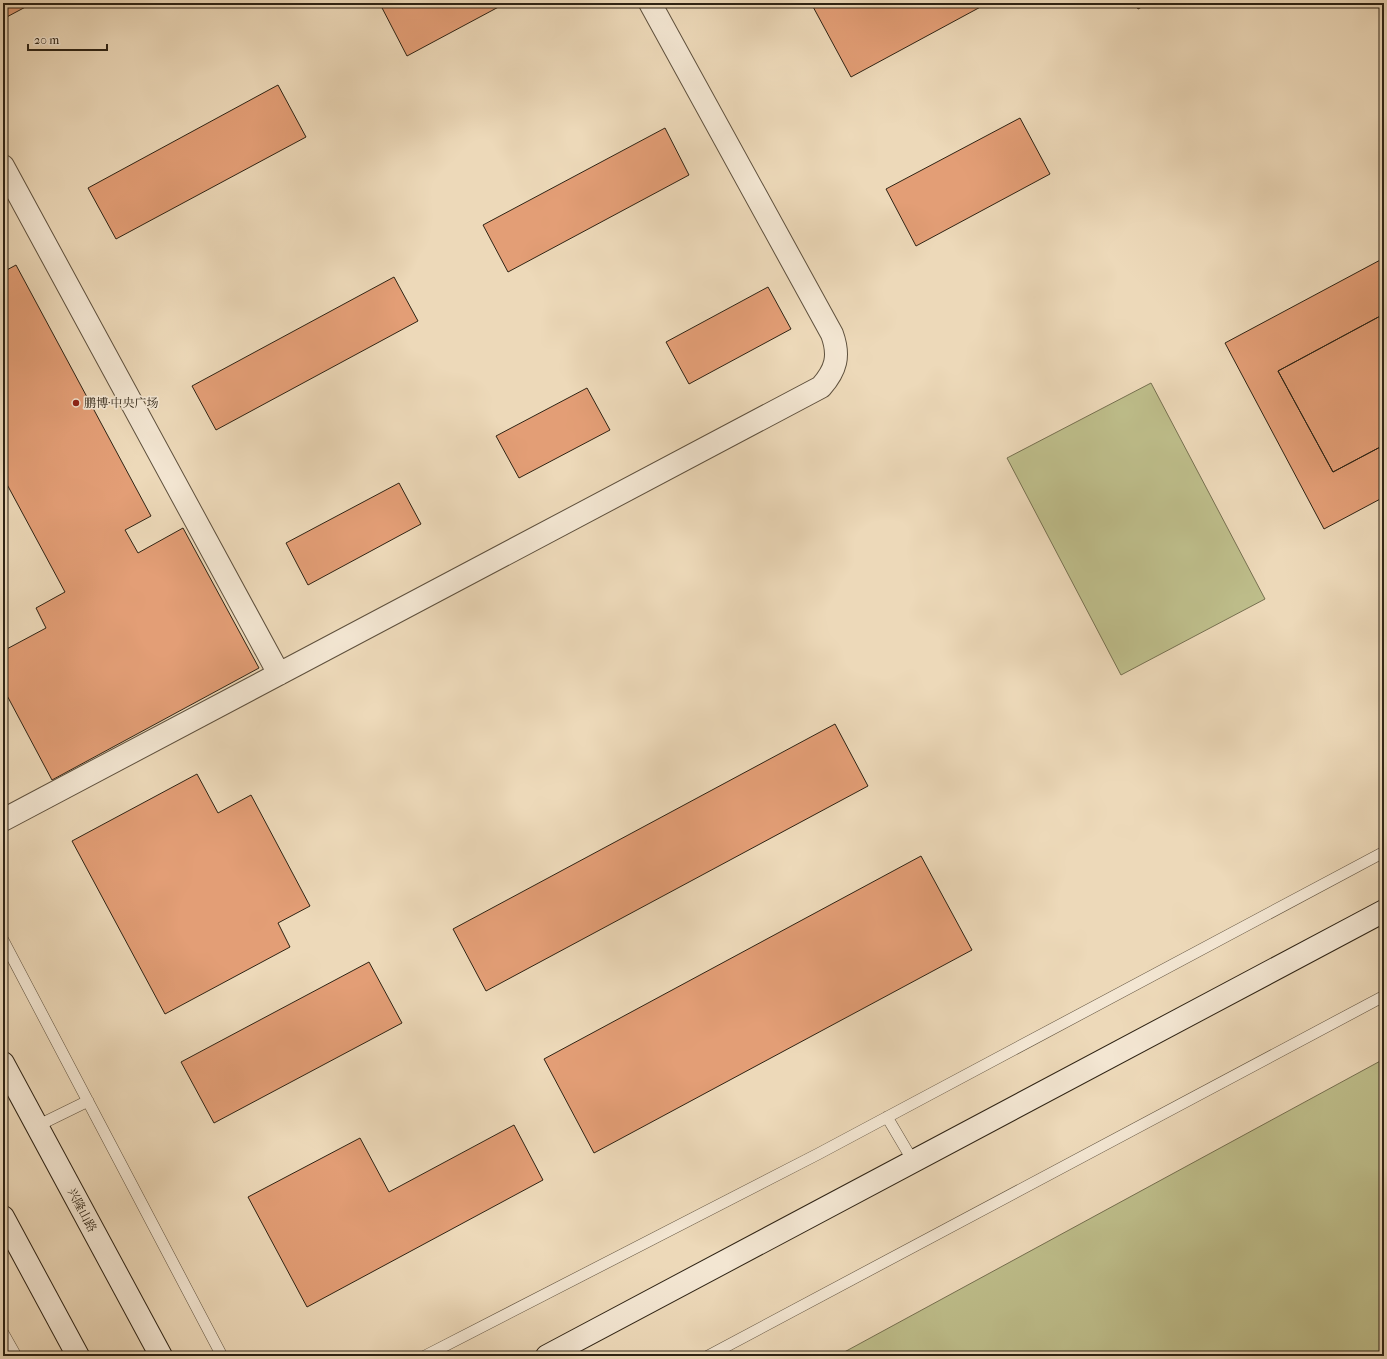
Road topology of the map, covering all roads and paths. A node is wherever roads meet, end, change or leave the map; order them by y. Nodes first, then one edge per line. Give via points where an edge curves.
1 (650, 3) edge
2 (3, 166) edge
3 (279, 674) junction
4 (3, 820) edge
5 (1384, 852) edge
6 (1384, 911) edge
7 (3, 940) edge
8 (1384, 996) edge
9 (3, 1063) edge
10 (88, 1100) junction
11 (887, 1117) junction
12 (37, 1126) junction
13 (913, 1161) junction
14 (3, 1217) edge
15 (3, 1333) edge
16 (16, 1356) edge
17 (78, 1356) edge
18 (161, 1356) edge
19 (222, 1356) edge
20 (425, 1356) edge
21 (547, 1356) edge
22 (708, 1356) edge

1 - 3 street via 832,334 837,353 833,372 821,387
2 - 3 street
3 - 4 street
5 - 11 lane
6 - 13 street
7 - 10 lane
8 - 22 lane
9 - 12 street, 兴隆山路
10 - 12 lane
10 - 19 lane
11 - 13 lane
11 - 20 lane
12 - 18 street, 兴隆山路
13 - 21 street
14 - 17 street
15 - 16 lane

